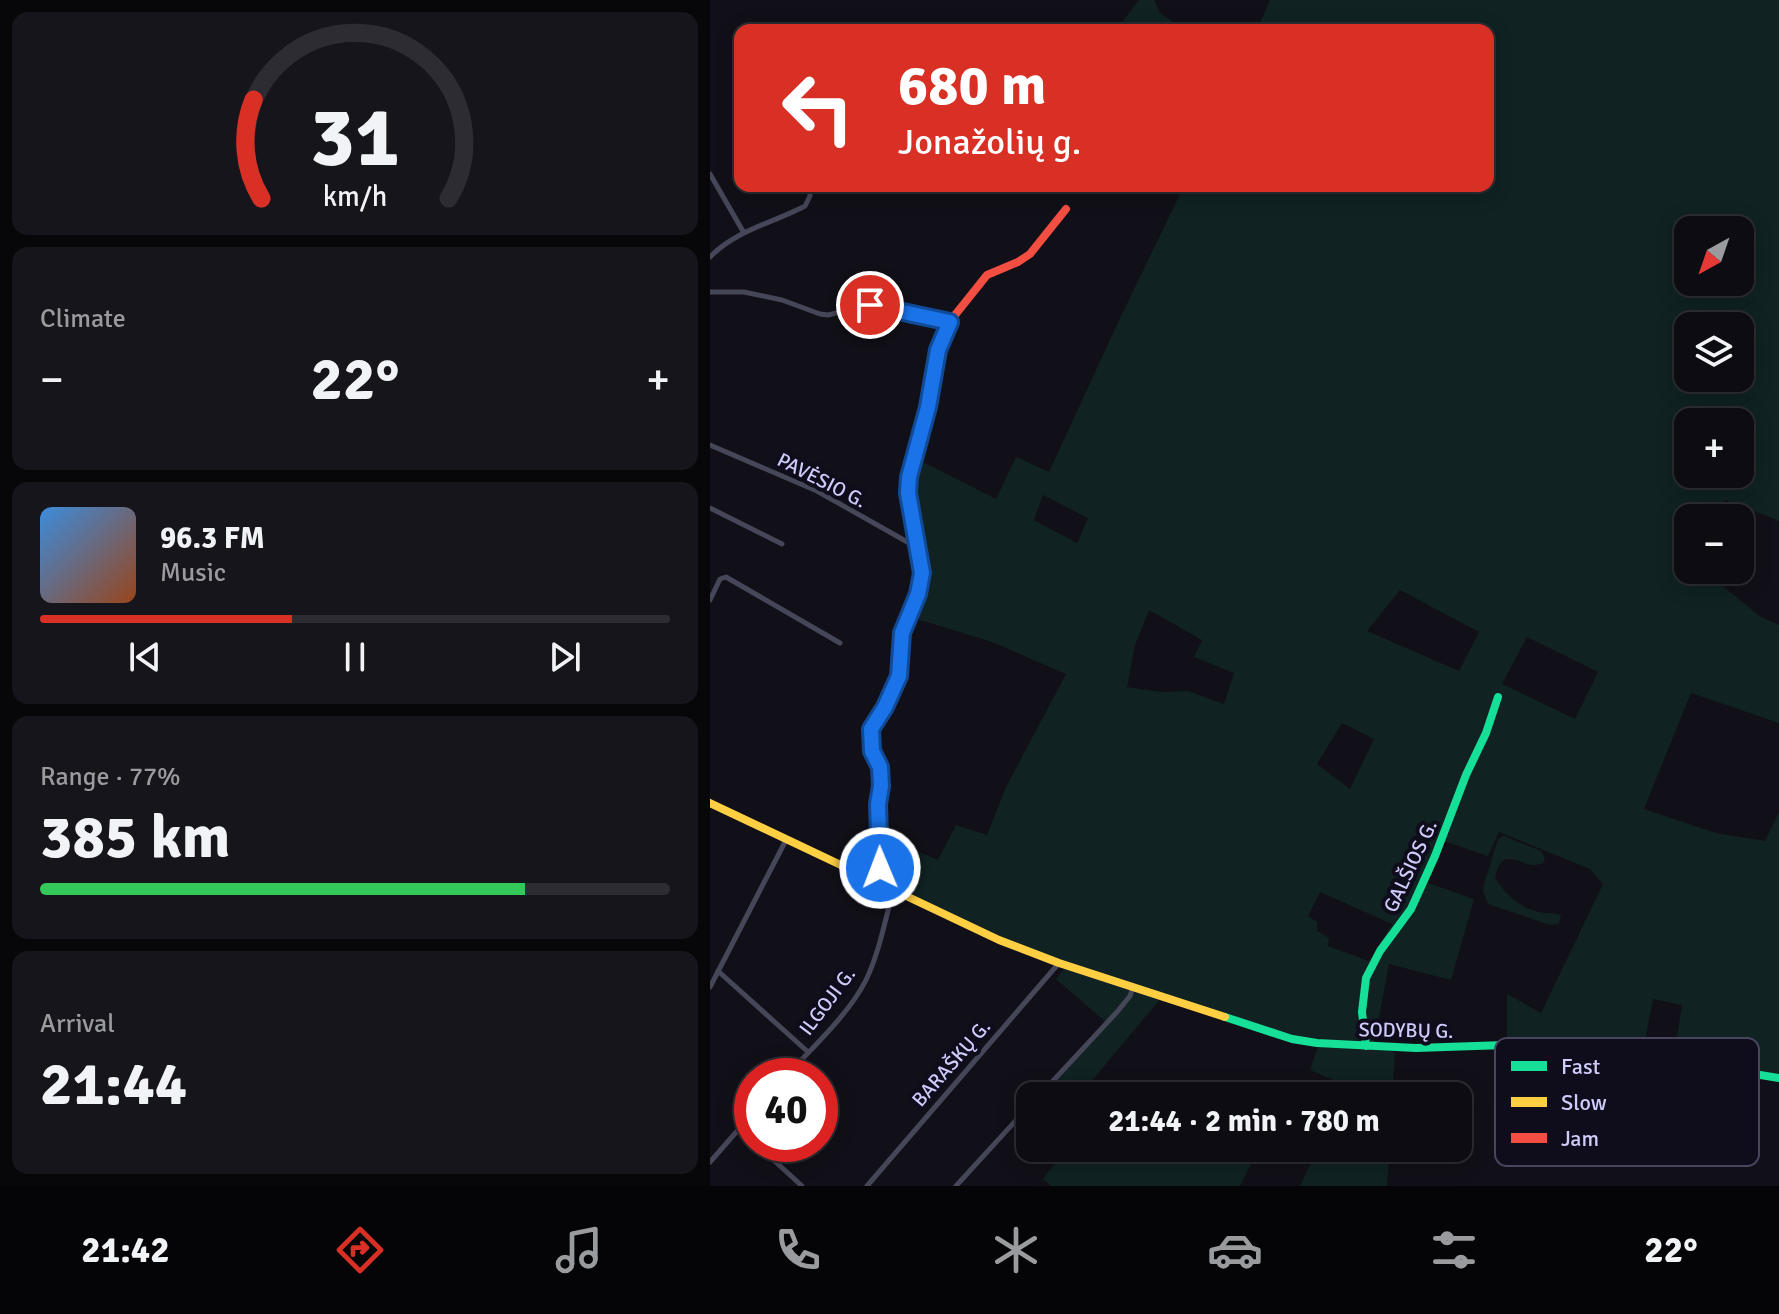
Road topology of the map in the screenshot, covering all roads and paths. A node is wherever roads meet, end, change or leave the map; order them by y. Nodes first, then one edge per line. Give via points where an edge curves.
1 (710, 174) edge
2 (810, 192) edge
3 (1066, 209) dead end
4 (744, 233) junction
5 (710, 257) edge
6 (710, 292) edge
7 (950, 322) junction
8 (710, 445) edge
9 (710, 508) edge
10 (782, 544) dead end
11 (918, 548) junction
12 (710, 600) edge
13 (840, 643) dead end
14 (1498, 697) dead end
15 (710, 803) edge
16 (786, 840) junction
17 (881, 886) junction
18 (893, 891) junction
19 (1059, 963) junction
20 (718, 971) junction
21 (710, 987) edge
22 (1133, 987) junction
23 (1495, 1045) edge
24 (1366, 1046) junction
25 (808, 1052) junction
26 (802, 1058) edge
27 (1759, 1075) edge
28 (1779, 1078) edge
29 (1052, 1082) edge
30 (1016, 1120) edge
31 (734, 1134) edge
32 (710, 1162) edge
33 (776, 1162) edge
34 (802, 1186) edge
35 (867, 1186) edge
36 (956, 1186) edge

1 - 4 street
2 - 4 street via 805,206
3 - 7 street via 1030,254 987,275
4 - 5 street
6 - 7 street via 744,292 820,314 870,305
7 - 11 street via 938,350 909,477
8 - 11 street, PAVĖSIO G. via 817,491
9 - 10 street
11 - 17 street via 921,583 902,633 899,676 871,729 872,751 880,767
12 - 13 street via 726,577
14 - 24 street, GALŠIOS G. via 1411,909 1366,978
15 - 16 street, SODYBŲ G.
16 - 17 street, SODYBŲ G.
16 - 20 street
17 - 18 street, SODYBŲ G.
18 - 19 street, SODYBŲ G.
18 - 25 street, ILGOJI G. via 865,982
19 - 22 street, SODYBŲ G.
19 - 35 street, BARAŠKŲ G.
20 - 21 street
20 - 25 street
22 - 24 street, SODYBŲ G. via 1292,1039
22 - 29 street via 1117,1012
23 - 24 street, SODYBŲ G.
25 - 26 street, ILGOJI G.
27 - 28 street, SODYBŲ G.
30 - 36 street
31 - 32 street
33 - 34 street

